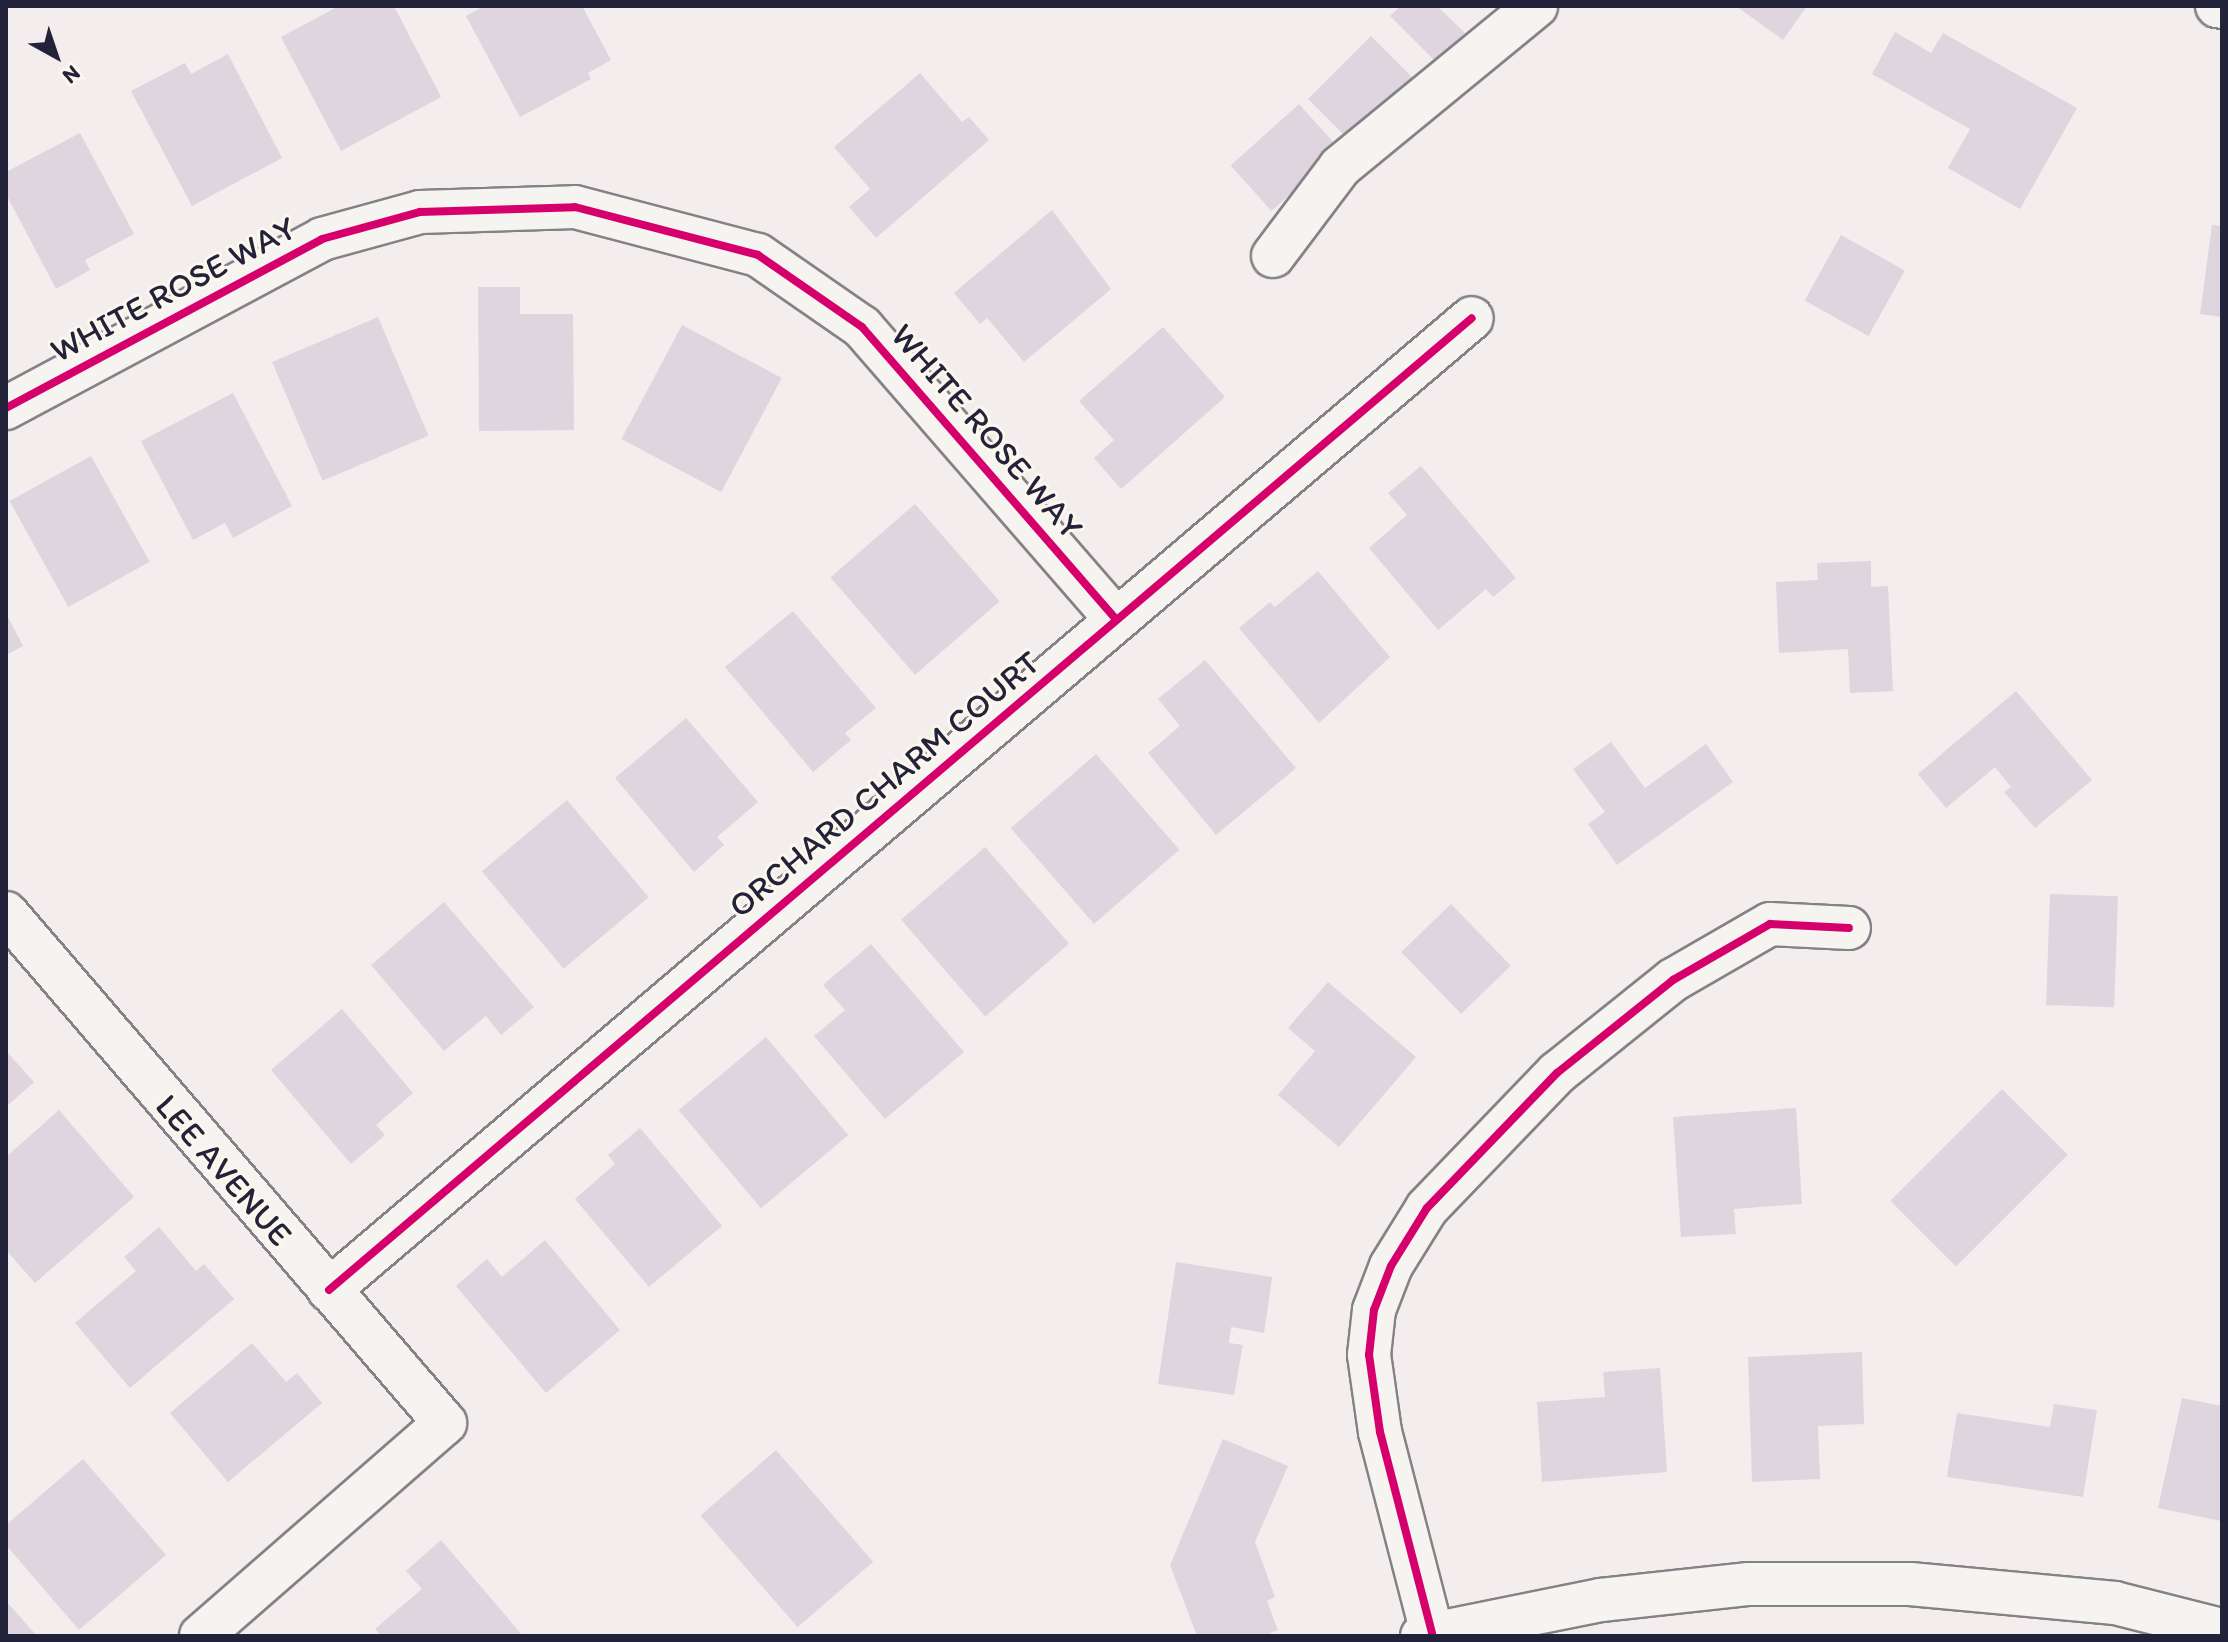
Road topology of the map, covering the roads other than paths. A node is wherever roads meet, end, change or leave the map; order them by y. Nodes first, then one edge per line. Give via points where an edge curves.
1 (1536, 6) edge
2 (1273, 256) dead end
3 (1472, 318) dead end
4 (6, 408) edge
5 (1117, 620) junction
6 (6, 913) edge
7 (1849, 928) dead end
8 (329, 1290) junction
9 (2222, 1630) edge
10 (1427, 1635) edge
11 (201, 1636) edge

1 - 2 street via 1340,167
3 - 5 street, ORCHARD CHARM COURT
4 - 5 street, WHITE ROSE WAY via 322,239 420,212 575,207 758,255 862,327
5 - 8 street, ORCHARD CHARM COURT
6 - 8 street, LEE AVENUE
7 - 10 street via 1770,924 1673,980 1557,1073 1427,1208 1391,1266 1374,1310 1369,1355 1380,1432
8 - 11 street, LEE AVENUE via 445,1423
9 - 10 street via 2115,1603 1910,1584 1749,1584 1601,1600

